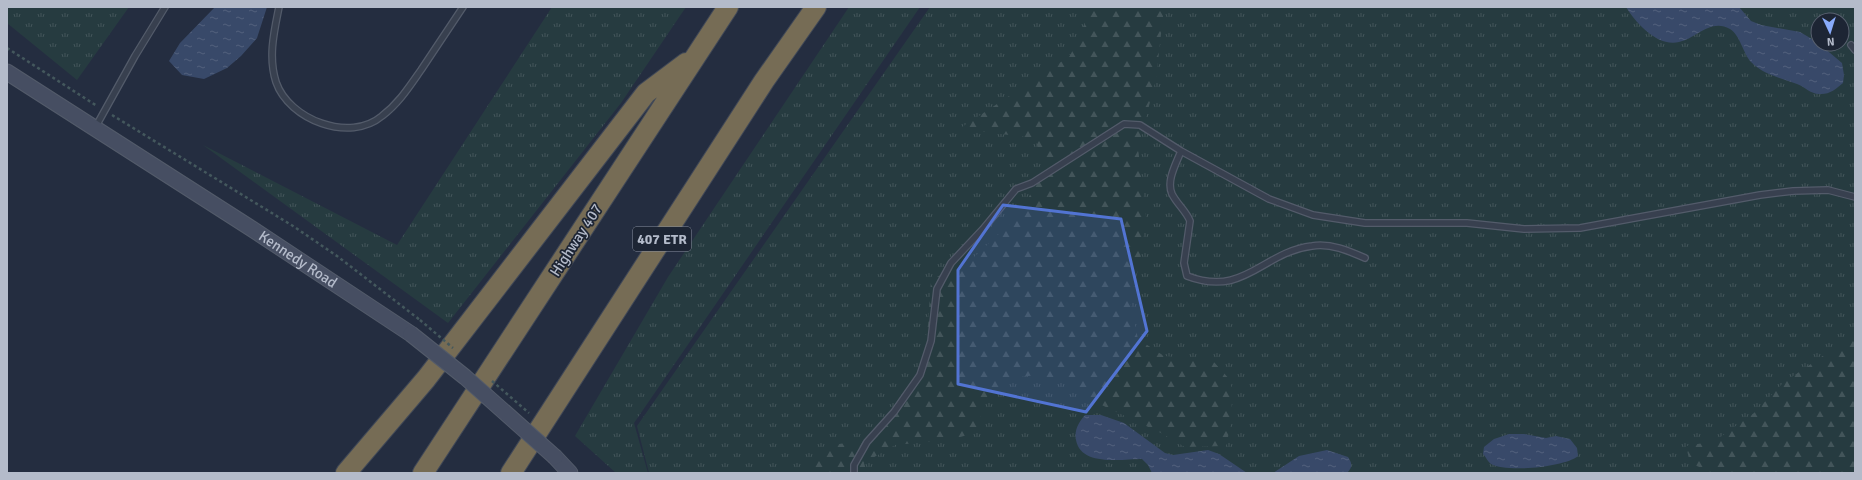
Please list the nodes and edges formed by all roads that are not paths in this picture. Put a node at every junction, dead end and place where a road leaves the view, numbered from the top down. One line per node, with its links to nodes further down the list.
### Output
1 (165, 7): 10 (lane)
2 (278, 7): 3 (lane)
3 (464, 7)
4 (728, 7): 8 (highway, Highway 407)
5 (816, 7): 16 (highway, 407 ETR)
6 (1851, 45): 7 (lane)
7 (1855, 50)
8 (697, 55): 14 (highway); 15 (highway, Highway 407)
9 (7, 72): 10 (main road, Kennedy Road)
10 (95, 128): 17 (main road, Kennedy Road, bridge)
11 (1181, 151): 12 (lane); 13 (lane); 18 (lane)
12 (1855, 197)
13 (1365, 258)
14 (346, 473)
15 (423, 473)
16 (511, 473)
17 (570, 473)
18 (854, 473)

